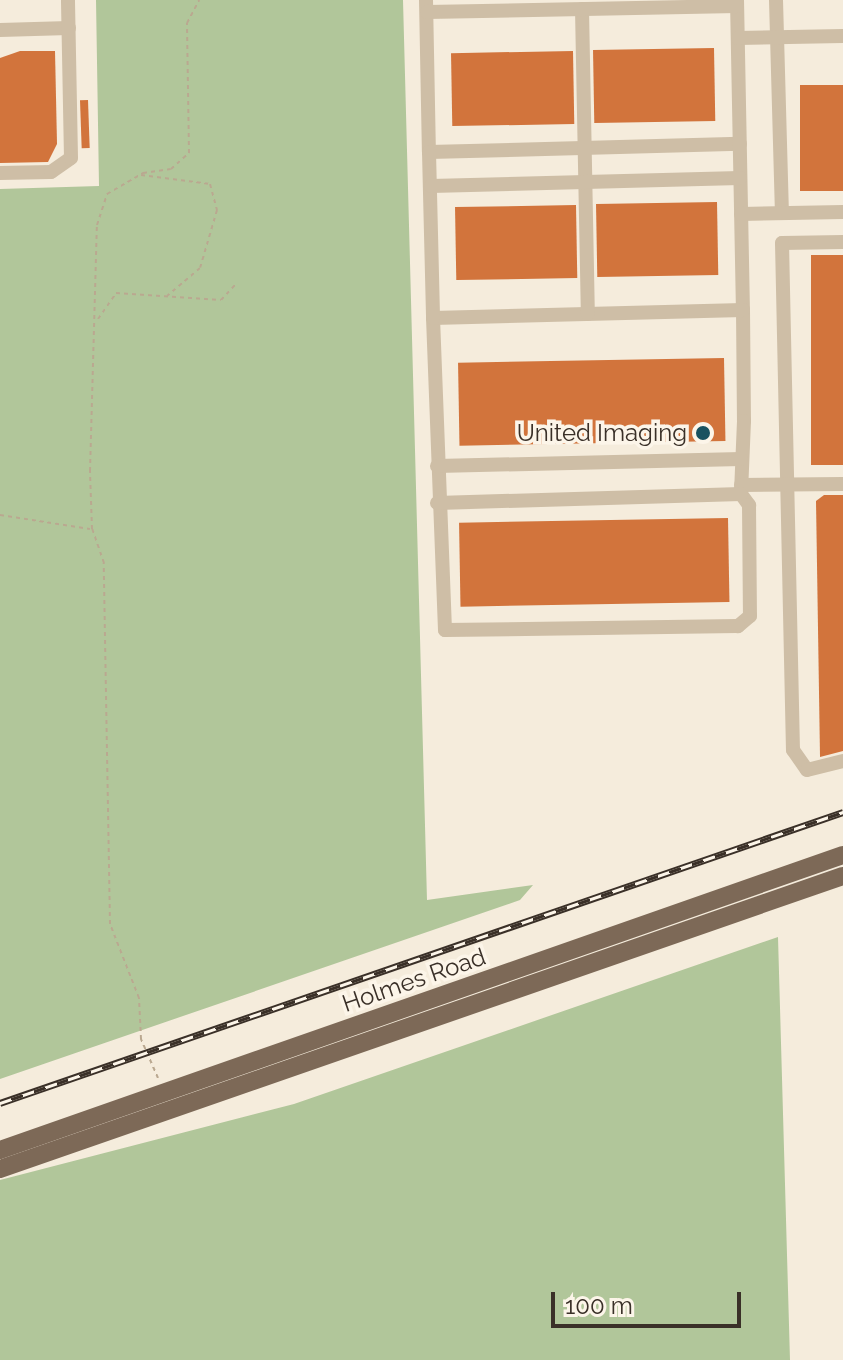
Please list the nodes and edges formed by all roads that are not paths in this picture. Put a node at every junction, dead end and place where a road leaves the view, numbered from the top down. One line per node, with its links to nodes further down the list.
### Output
1 (68, 0): 6 (lane)
2 (776, 0): 9 (lane)
3 (737, 3): 5 (lane); 10 (lane)
4 (426, 6): 5 (lane); 13 (lane)
5 (582, 9): 12 (lane)
6 (69, 28): 7 (lane); 14 (lane)
7 (0, 30)
8 (843, 36): 9 (lane)
9 (777, 37): 10 (lane); 19 (lane)
10 (738, 38): 11 (lane)
11 (740, 144): 12 (lane); 15 (lane)
12 (584, 147): 13 (lane); 16 (lane)
13 (429, 152): 17 (lane)
14 (0, 173)
15 (740, 178): 16 (lane); 20 (lane)
16 (585, 182): 17 (lane); 23 (lane)
17 (431, 186): 24 (lane)
18 (843, 212): 19 (lane)
19 (782, 213): 20 (lane)
20 (741, 214): 22 (lane)
21 (843, 242): 28 (lane)
22 (743, 310): 23 (lane); 25 (lane)
23 (588, 314): 24 (lane)
24 (433, 318): 26 (lane)
25 (741, 459): 26 (lane); 29 (lane)
26 (437, 466): 30 (lane)
27 (843, 484): 28 (lane)
28 (789, 485): 29 (lane); 31 (lane)
29 (741, 490): 30 (lane); 30 (lane)
30 (437, 503)
31 (843, 761)
32 (843, 855): 34 (main road, Holmes Road)
33 (843, 876): 35 (main road, Holmes Road)
34 (0, 1150)
35 (0, 1169)

